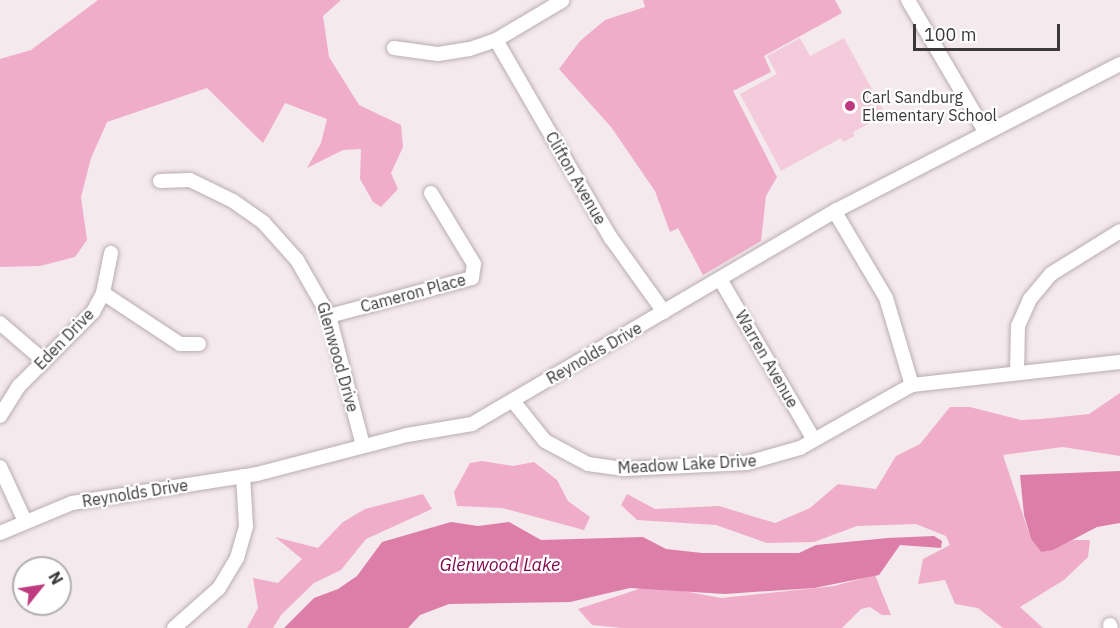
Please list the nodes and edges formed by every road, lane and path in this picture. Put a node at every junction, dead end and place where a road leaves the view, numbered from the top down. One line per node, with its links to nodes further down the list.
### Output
1 (908, 0): 6 (street)
2 (562, 1): 3 (street)
3 (496, 40): 4 (street); 14 (street, Clifton Avenue)
4 (394, 48)
5 (1120, 64): 6 (street, Reynolds Drive)
6 (986, 133): 9 (street, Reynolds Drive)
7 (160, 181): 15 (street, Glenwood Drive)
8 (431, 193): 15 (street, Cameron Place)
9 (835, 212): 12 (street, Reynolds Drive); 21 (street)
10 (1120, 231): 20 (street)
11 (111, 253): 13 (street, Eden Drive)
12 (720, 279): 14 (street, Reynolds Drive); 24 (street, Warren Avenue)
13 (103, 293): 17 (street); 18 (street, Eden Drive)
14 (664, 312): 22 (street, Reynolds Drive)
15 (329, 316): 25 (street, Glenwood Drive)
16 (0, 324): 18 (street)
17 (199, 344)
18 (44, 362): 23 (street, Eden Drive)
19 (1120, 362): 20 (street, Meadow Lake Drive)
20 (1017, 373): 21 (street, Meadow Lake Drive)
21 (912, 386): 24 (street, Meadow Lake Drive)
22 (513, 401): 24 (street, Meadow Lake Drive); 25 (street, Reynolds Drive)
23 (0, 416)
24 (814, 440)
25 (363, 446): 27 (street, Reynolds Drive)
26 (0, 467): 28 (street)
27 (243, 476): 28 (street, Reynolds Drive); 30 (street)
28 (25, 521): 29 (street, Reynolds Drive)
29 (0, 533)
30 (174, 628)

